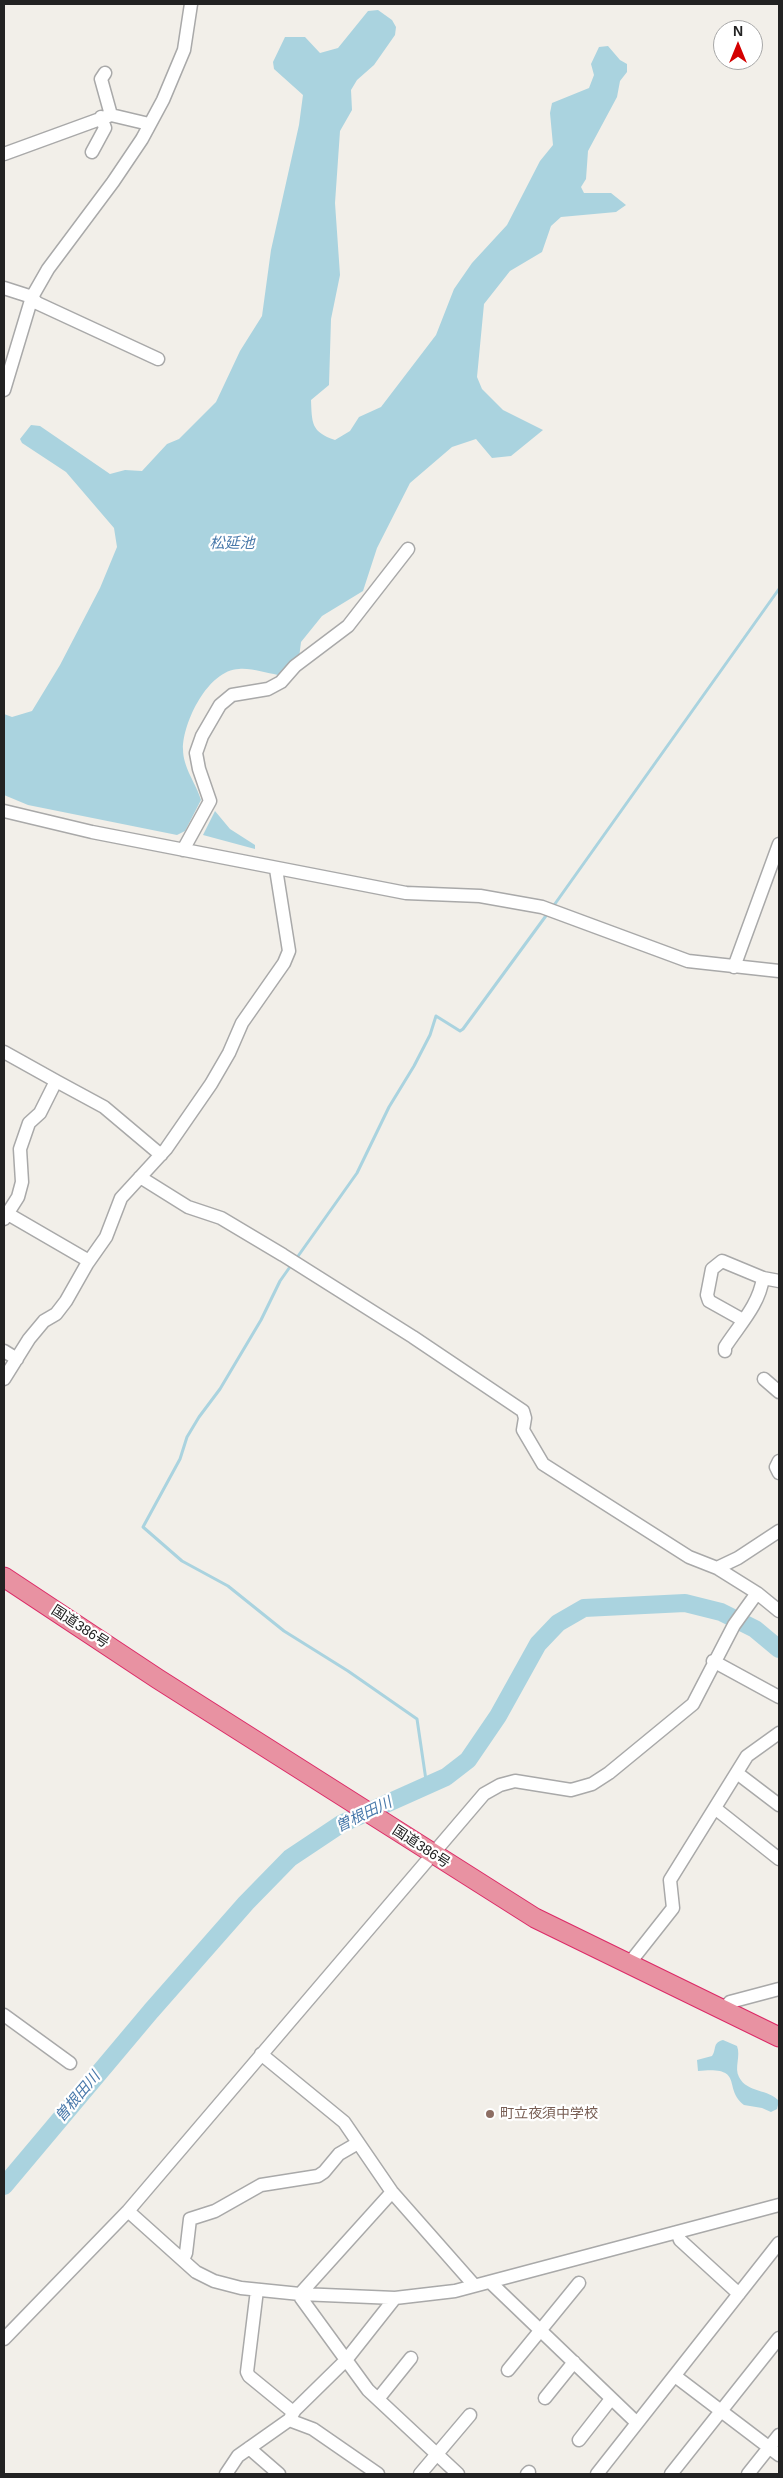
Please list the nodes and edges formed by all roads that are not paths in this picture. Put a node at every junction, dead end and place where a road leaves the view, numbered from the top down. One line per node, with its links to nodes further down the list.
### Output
1 (191, 4): 4 (street)
2 (105, 73): 3 (street)
3 (106, 116): 4 (street); 5 (street); 6 (street)
4 (149, 124): 8 (street)
5 (92, 152)
6 (4, 154)
7 (4, 288): 8 (street)
8 (32, 297): 9 (street); 10 (street)
9 (158, 359)
10 (4, 390)
11 (408, 549): 14 (street)
12 (4, 811): 14 (street)
13 (779, 844): 16 (street)
14 (183, 850): 15 (street)
15 (276, 869): 16 (street); 20 (street)
16 (734, 967): 17 (street)
17 (779, 972)
18 (4, 1052): 19 (street)
19 (56, 1081): 20 (street); 22 (street)
20 (161, 1155): 21 (street)
21 (140, 1177): 23 (street); 36 (street)
22 (6, 1217): 23 (street)
23 (89, 1261): 29 (street)
24 (763, 1278): 25 (street); 26 (street); 26 (street)
25 (779, 1281)
26 (743, 1320): 28 (street)
27 (4, 1351): 29 (street)
28 (725, 1351)
29 (17, 1359): 30 (street)
30 (4, 1379)
31 (764, 1379): 32 (street)
32 (779, 1392)
33 (779, 1461): 34 (street)
34 (779, 1473)
35 (779, 1531): 36 (street)
36 (717, 1568): 38 (street)
37 (4, 1577): 46 (highway, 国道386号)
38 (754, 1598): 39 (street); 40 (street)
39 (779, 1611)
40 (713, 1661): 41 (street); 46 (street)
41 (779, 1697)
42 (779, 1733): 43 (street)
43 (737, 1773): 44 (street); 45 (street)
44 (779, 1806)
45 (716, 1809): 47 (street); 48 (street)
46 (433, 1855): 48 (highway, 国道386号); 53 (street)
47 (779, 1859)
48 (628, 1965): 50 (highway, 国道386号)
49 (779, 1989): 50 (street)
50 (722, 2010): 52 (highway, 国道386号)
51 (4, 2015): 54 (street)
52 (779, 2037)
53 (261, 2054): 55 (street); 58 (street)
54 (70, 2063)
55 (358, 2143): 56 (street); 61 (street)
56 (392, 2192): 64 (street); 66 (street)
57 (779, 2205): 59 (street)
58 (128, 2211): 61 (street); 71 (street)
59 (678, 2232): 62 (street); 67 (street)
60 (779, 2242): 67 (street)
61 (182, 2260): 65 (street)
62 (490, 2282): 64 (street); 69 (street)
63 (579, 2283): 69 (street)
64 (474, 2285): 68 (street)
65 (257, 2290): 66 (street); 82 (street)
66 (300, 2294): 68 (street); 73 (street)
67 (739, 2294): 76 (street)
68 (395, 2298): 73 (street)
69 (540, 2330): 74 (street); 75 (street)
70 (779, 2338): 80 (street)
71 (4, 2339)
72 (411, 2358): 78 (street)
73 (346, 2360): 78 (street); 82 (street)
74 (574, 2362): 77 (street); 79 (street)
75 (508, 2370)
76 (675, 2376): 80 (street); 83 (street)
77 (545, 2398)
78 (378, 2399): 88 (street)
79 (612, 2399): 83 (street); 85 (street)
80 (721, 2411): 87 (street); 95 (street)
81 (470, 2415): 88 (street)
82 (291, 2416): 86 (street); 91 (street)
83 (637, 2423): 94 (street)
84 (779, 2435): 87 (street)
85 (579, 2440)
86 (249, 2448): 89 (street); 90 (street)
87 (774, 2451): 96 (street)
88 (437, 2454): 92 (street); 93 (street)
89 (226, 2474)
90 (279, 2474)
91 (378, 2474)
92 (420, 2474)
93 (458, 2474)
94 (596, 2474)
95 (671, 2474)
96 (748, 2474)

